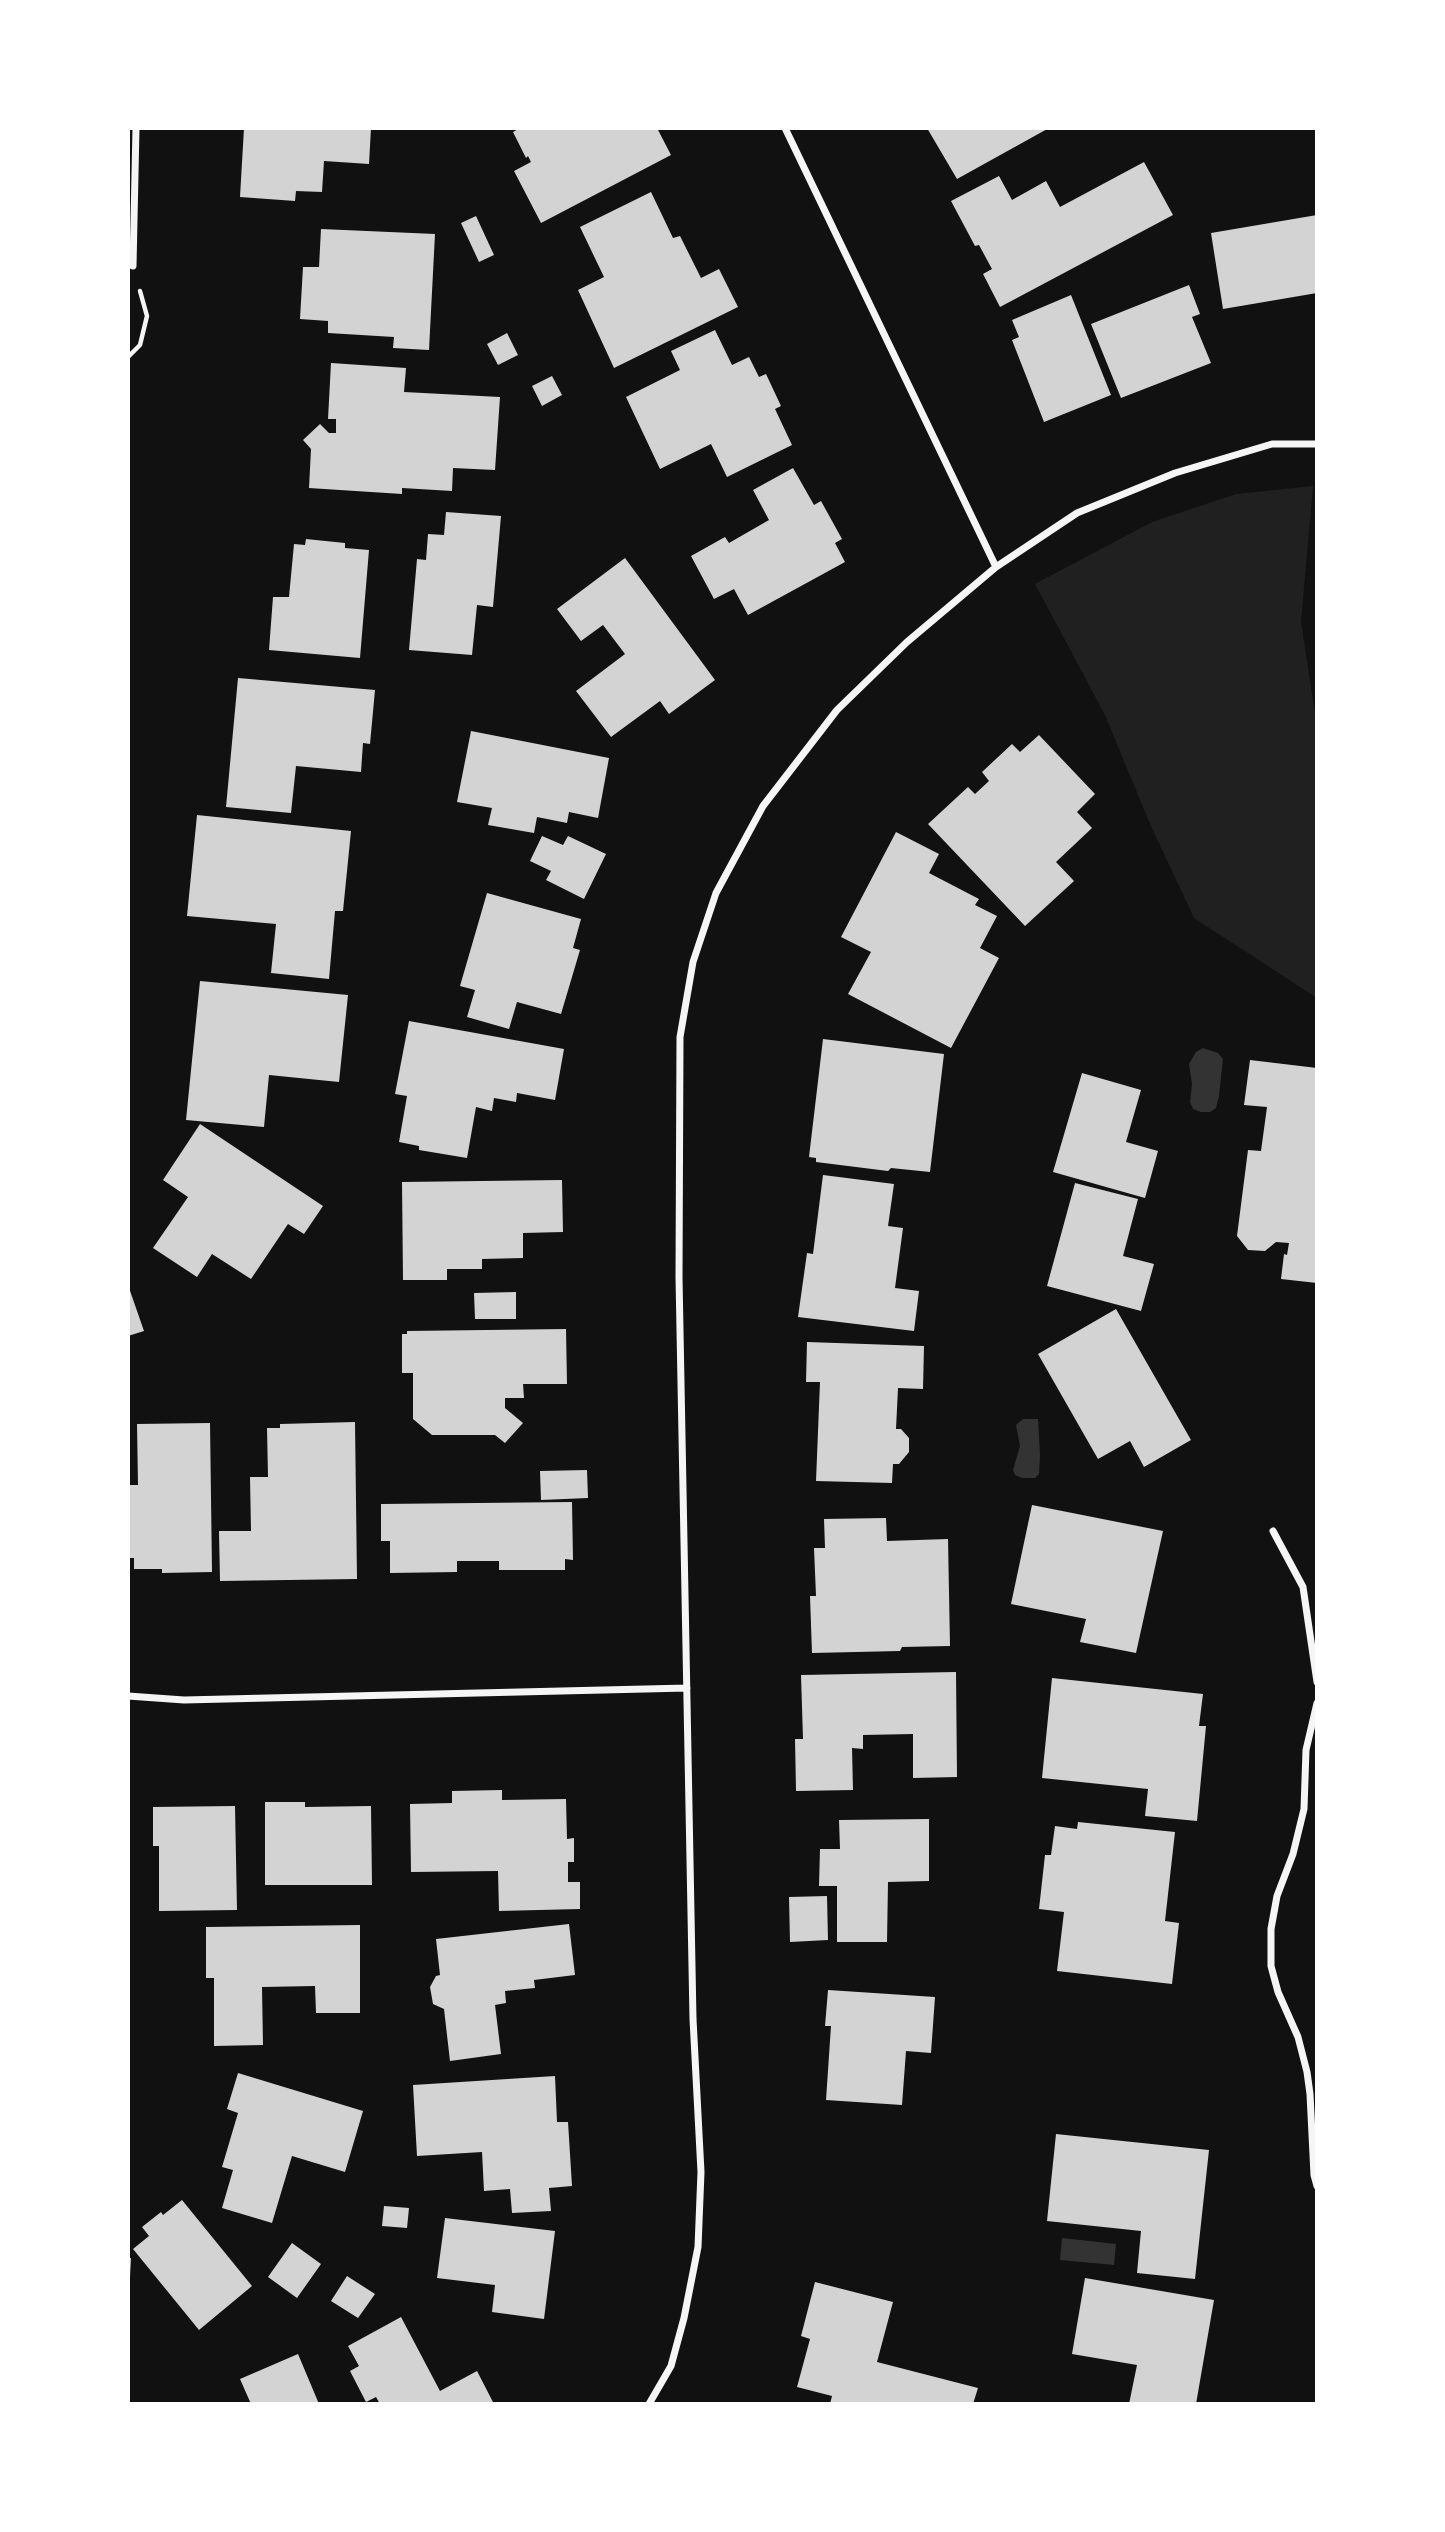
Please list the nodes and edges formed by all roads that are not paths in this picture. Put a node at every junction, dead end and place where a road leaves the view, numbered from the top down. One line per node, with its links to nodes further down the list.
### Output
1 (136, 128): 3 (street)
2 (785, 128): 5 (street)
3 (133, 266)
4 (1317, 444): 5 (street)
5 (996, 567): 8 (street)
6 (1273, 1531): 7 (street)
7 (1317, 1682)
8 (687, 1688): 9 (street); 12 (street)
9 (128, 1696)
10 (1317, 1703): 11 (street)
11 (1317, 2186)
12 (649, 2404)

